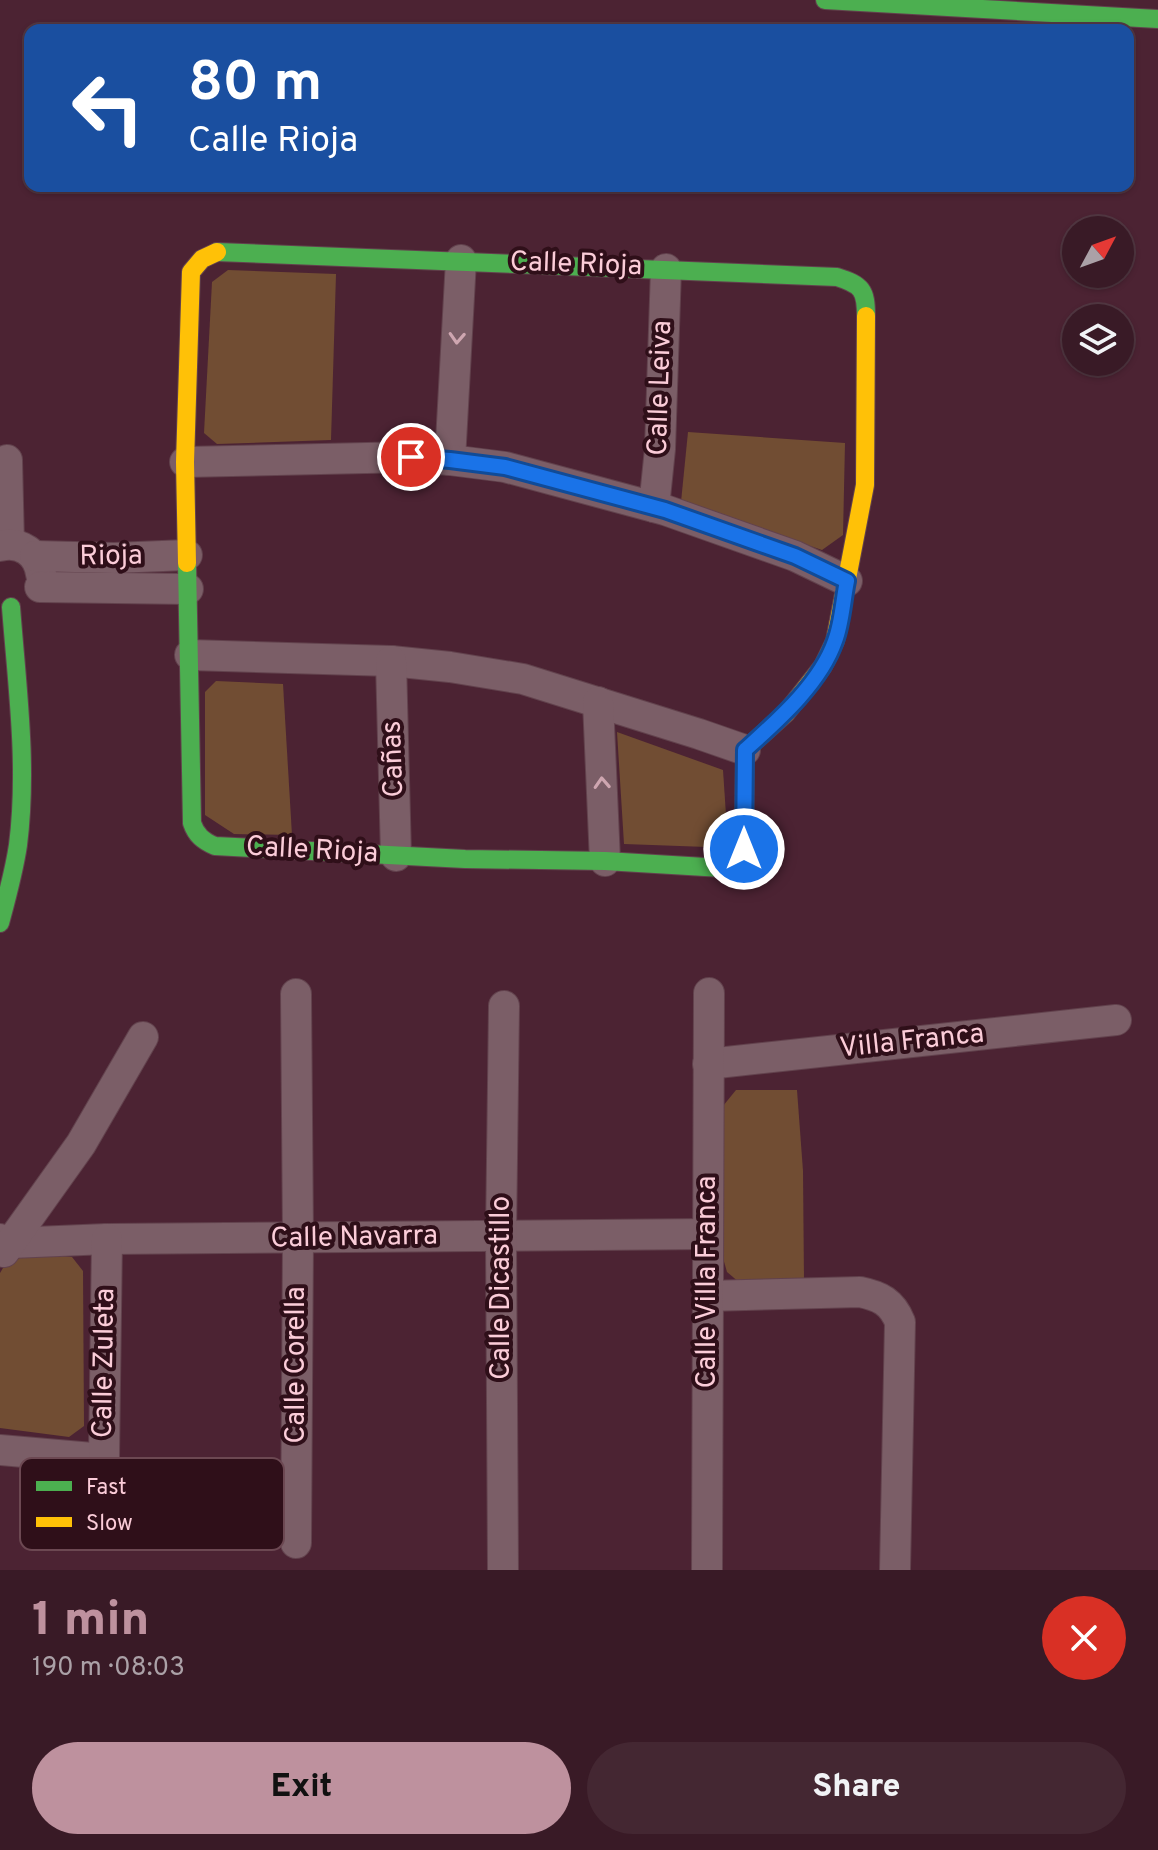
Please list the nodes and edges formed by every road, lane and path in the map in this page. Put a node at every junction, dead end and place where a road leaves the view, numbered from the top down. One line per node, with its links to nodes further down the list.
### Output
1 (825, 0): 2 (street)
2 (1158, 19)
3 (461, 260): 4 (street, Calle Rioja); 6 (street, one-way to 6); 7 (street, Calle Rioja)
4 (666, 269): 8 (street, Calle Leiva); 12 (street, Calle Rioja)
5 (7, 460): 9 (street)
6 (450, 460): 7 (street); 8 (street)
7 (185, 462): 10 (street, Calle Rioja)
8 (654, 507): 12 (street)
9 (15, 549): 11 (street, Rioja); 13 (street)
10 (187, 555): 11 (street, Rioja); 15 (street, Calle Rioja)
11 (89, 558): 14 (street)
12 (847, 581): 20 (street, Calle Rioja)
13 (40, 587): 14 (street, Rioja); 16 (street)
14 (89, 589): 15 (street, Rioja)
15 (188, 589): 17 (street, Calle Rioja)
16 (6, 606): 23 (street)
17 (190, 655): 18 (street); 21 (street, Calle Rioja)
18 (391, 661): 19 (street); 21 (street, Cañas)
19 (598, 702): 20 (street); 22 (street, one-way to 19)
20 (745, 750): 22 (street, Calle Rioja)
21 (396, 856): 22 (street, Calle Rioja)
22 (605, 861)
23 (0, 923)
24 (709, 993): 29 (street, Calle Villa Franca)
25 (296, 994): 32 (street, Calle Corella)
26 (504, 1006): 31 (street, Calle Dicastillo)
27 (1116, 1020): 29 (street, Villa Franca)
28 (143, 1037): 34 (street)
29 (708, 1064): 30 (street, Calle Villa Franca)
30 (708, 1234): 31 (street, Calle Navarra); 35 (street, Calle Villa Franca)
31 (501, 1236): 32 (street, Calle Navarra); 40 (street, Calle Dicastillo)
32 (298, 1238): 33 (street, Calle Navarra); 39 (street, Calle Corella)
33 (107, 1239): 34 (street, Calle Navarra); 38 (street, Calle Zuleta)
34 (4, 1246)
35 (708, 1296): 41 (street, Calle Villa Franca); 42 (street)
36 (0, 1450): 37 (street)
37 (92, 1458)
38 (104, 1458)
39 (296, 1543)
40 (503, 1570)
41 (707, 1570)
42 (895, 1570)

